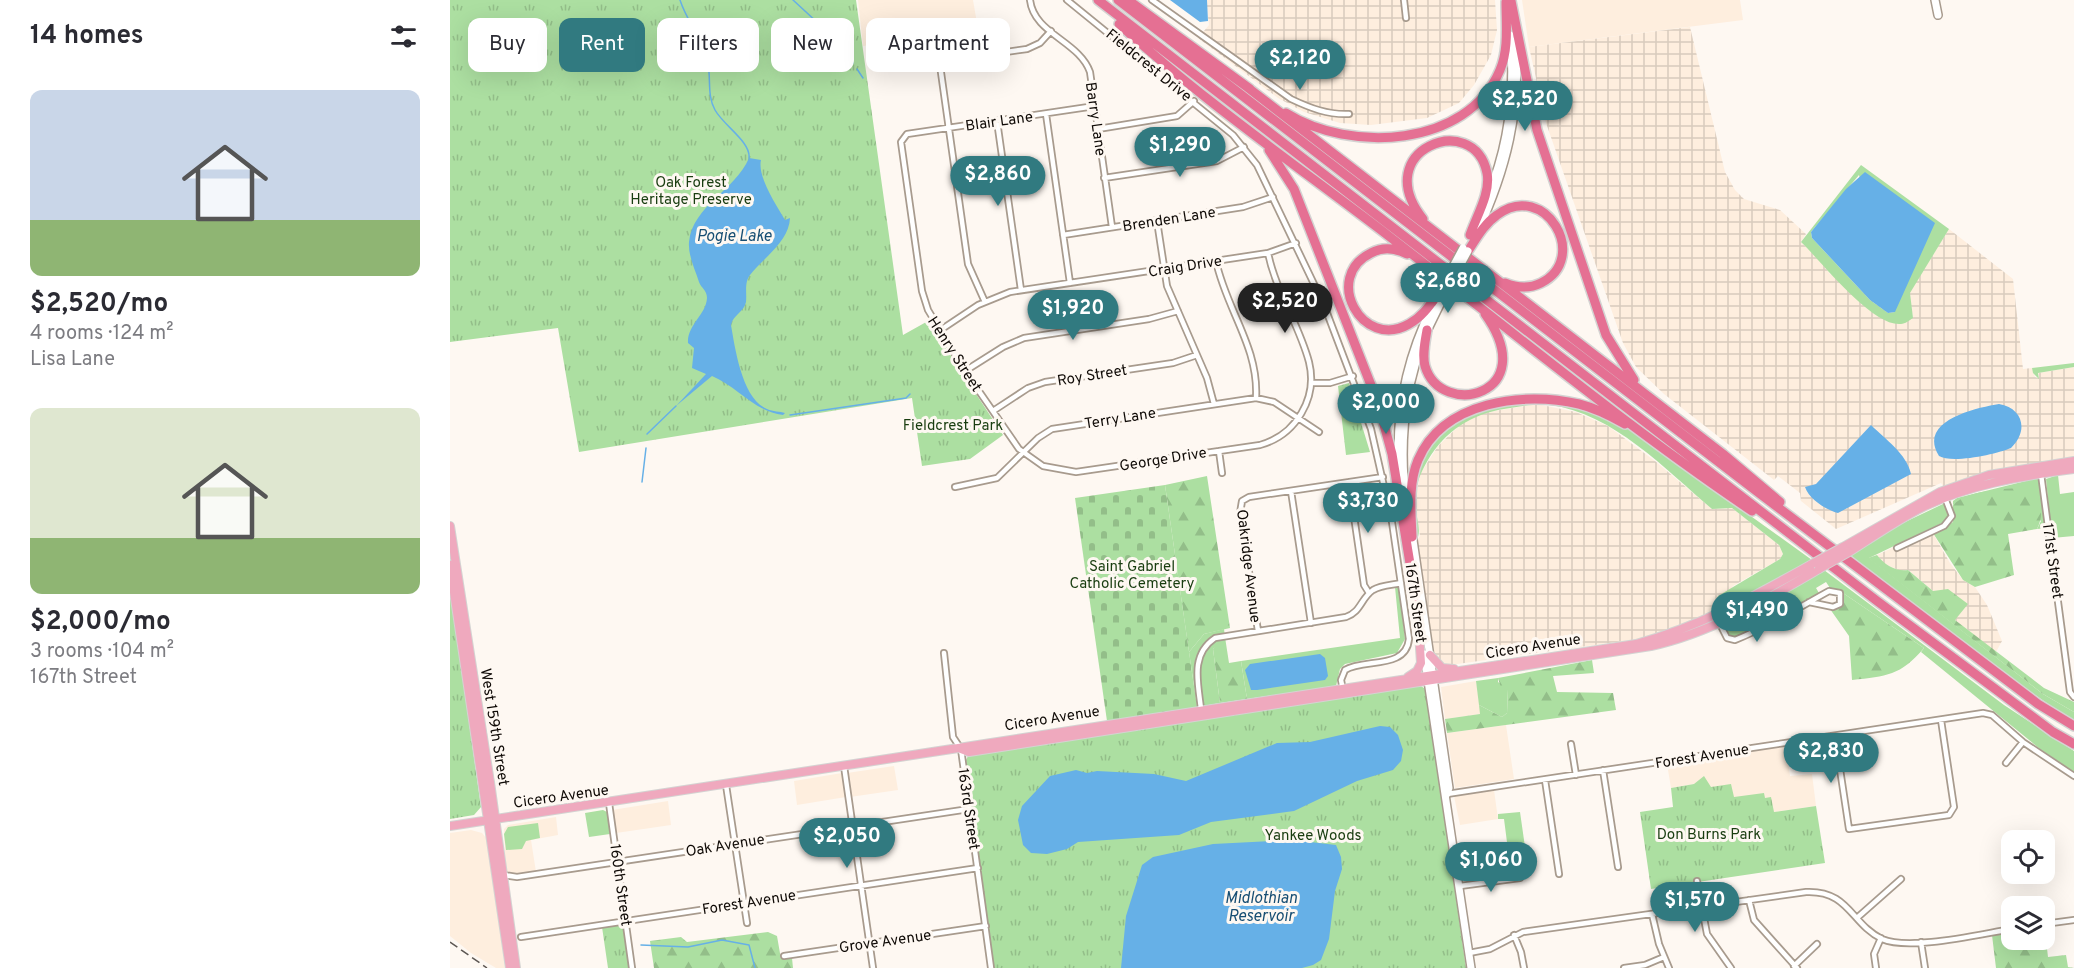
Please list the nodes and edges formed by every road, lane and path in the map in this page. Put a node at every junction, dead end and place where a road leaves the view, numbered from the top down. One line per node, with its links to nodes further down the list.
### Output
1 (1030, 0): 12 (street, Barry Lane)
2 (1067, 0): 16 (street, Fieldcrest Drive)
3 (1097, 0): 23 (highway); 76 (highway)
4 (1118, 0): 71 (highway)
5 (1128, 0): 15 (highway)
6 (1152, 0): 19 (street)
7 (1404, 0): 11 (street)
8 (1935, 0): 10 (main road)
9 (1509, 1): 15 (highway); 32 (main road, 167th Street); 34 (main road, 167th Street); 53 (highway)
10 (1938, 15)
11 (1406, 18)
12 (1051, 32): 13 (street); 17 (street, Barry Lane)
13 (1010, 52)
14 (941, 72): 21 (street)
15 (1247, 87): 30 (highway)
16 (1194, 101): 22 (street); 25 (street, Fieldcrest Drive)
17 (1095, 106): 18 (street, Blair Lane); 22 (street, Barry Lane)
18 (1046, 114): 20 (street, Blair Lane); 31 (street)
19 (1349, 114)
20 (997, 121): 21 (street, Blair Lane); 42 (street)
21 (949, 128): 24 (street, Blair Lane); 45 (street)
22 (1098, 129): 26 (street, Barry Lane)
23 (1249, 129): 37 (highway); 79 (highway)
24 (903, 136): 48 (street, Henry Street)
25 (1244, 147): 26 (street); 27 (street, Fieldcrest Drive)
26 (1104, 178): 29 (street, Barry Lane)
27 (1273, 197): 28 (street, Brenden Lane); 33 (street, Fieldcrest Drive)
28 (1157, 221): 29 (street, Brenden Lane); 38 (street)
29 (1112, 227): 31 (street, Brenden Lane)
30 (1435, 231): 32 (highway); 39 (highway)
31 (1063, 235): 40 (street)
32 (1470, 235): 34 (main road, 167th Street)
33 (1296, 243): 35 (street, Craig Drive); 51 (street, Fieldcrest Drive)
34 (1465, 250): 39 (highway); 41 (main road, 167th Street, bridge)
35 (1268, 253): 36 (street, Craig Drive); 52 (street)
36 (1216, 261): 38 (street, Craig Drive); 54 (street)
37 (1426, 265): 43 (highway); 44 (highway)
38 (1164, 269): 40 (street, Craig Drive); 46 (street)
39 (1485, 271): 53 (highway)
40 (1070, 283): 42 (street, Craig Drive)
41 (1446, 286): 43 (main road, 167th Street); 47 (main road, 167th Street)
42 (1021, 290): 45 (street, Craig Drive)
43 (1438, 294): 79 (main road, 167th Street)
44 (1466, 296): 47 (highway); 60 (highway)
45 (985, 302): 48 (street, Craig Drive)
46 (1178, 310): 49 (street); 50 (street)
47 (1427, 330): 73 (main road, 167th Street)
48 (939, 331): 50 (street, Henry Street)
49 (1197, 355): 55 (street); 56 (street, Roy Street)
50 (965, 371): 56 (street, Henry Street)
51 (1353, 376): 52 (street); 66 (street, Fieldcrest Drive)
52 (1311, 383): 57 (street)
53 (1650, 397): 71 (highway)
54 (1256, 398): 55 (street, Terry Lane); 57 (street, Terry Lane)
55 (1214, 404): 61 (street, Terry Lane)
56 (993, 411): 61 (street, Henry Street)
57 (1299, 418): 58 (street, Terry Lane); 59 (street, George Drive)
58 (1319, 432)
59 (1219, 451): 61 (street, George Drive); 65 (street)
60 (1668, 451): 73 (highway); 76 (highway)
61 (1024, 453): 68 (street, Terry Lane)
62 (2074, 461): 64 (main road, Cicero Avenue)
63 (2074, 469): 64 (main road, Cicero Avenue)
64 (2041, 470): 70 (main road, Cicero Avenue); 75 (main road, Cicero Avenue); 92 (street, 171st Street)
65 (1222, 473)
66 (1383, 477): 67 (street); 78 (street, Fieldcrest Drive)
67 (1349, 482): 69 (street); 80 (street)
68 (955, 488)
69 (1291, 491): 84 (street); 85 (street, Oakridge Avenue)
70 (1945, 498): 74 (street); 75 (main road, Cicero Avenue)
71 (1790, 516): 95 (highway)
72 (450, 526): 111 (main road, West 159th Street)
73 (1412, 537): 87 (main road, 167th Street)
74 (1897, 548)
75 (1846, 549): 83 (main road, Cicero Avenue, bridge)
76 (1816, 554): 99 (highway)
77 (450, 565): 111 (main road, West 159th Street)
78 (1401, 583): 80 (street); 91 (street, Fieldcrest Drive)
79 (1414, 588): 82 (main road, 167th Street)
80 (1369, 593): 84 (street)
81 (1809, 602): 81 (street); 83 (street)
82 (1417, 604): 89 (main road); 90 (main road, 167th Street)
83 (1717, 619): 88 (main road, Cicero Avenue); 90 (main road, Cicero Avenue)
84 (1311, 623): 85 (street)
85 (1258, 631): 93 (street)
86 (944, 653): 100 (street, 163rd Street)
87 (1430, 655): 88 (main road); 90 (main road, 167th Street)
88 (1470, 670): 90 (main road, Cicero Avenue)
89 (1405, 678): 90 (main road, Cicero Avenue); 91 (main road, Cicero Avenue)
90 (1430, 679): 91 (main road, Cicero Avenue); 108 (main road, 167th Street)
91 (1343, 691): 93 (main road, Cicero Avenue); 100 (main road, Cicero Avenue)
92 (2072, 695)
93 (1201, 709): 100 (main road, Cicero Avenue)
94 (1941, 720): 96 (street, Forest Avenue); 96 (street); 97 (street, Forest Avenue)
95 (2074, 726)
96 (1835, 736): 103 (street, Forest Avenue)
97 (2024, 742): 101 (street); 105 (street)
98 (1571, 744): 104 (street)
99 (2074, 744)
100 (961, 749): 102 (main road, Cicero Avenue); 110 (street, 163rd Street)
101 (2006, 763)
102 (844, 766): 107 (main road, Cicero Avenue); 113 (street)
103 (1603, 770): 104 (street, Forest Avenue); 116 (street)
104 (1576, 775): 106 (street, Forest Avenue)
105 (2074, 776)
106 (1545, 780): 108 (street, Forest Avenue); 118 (street)
107 (726, 784): 109 (main road, Cicero Avenue); 114 (street)
108 (1447, 794): 126 (main road, 167th Street)
109 (609, 803): 111 (main road, Cicero Avenue); 115 (street, 160th Street)
110 (969, 809): 113 (street, Oak Avenue); 117 (street, 163rd Street)
111 (492, 820): 112 (main road, Cicero Avenue); 119 (main road, West 159th Street); 148 (main road, West 159th Street)
112 (450, 826)
113 (853, 826): 114 (street, Oak Avenue); 125 (street)
114 (735, 844): 115 (street, Oak Avenue); 128 (street)
115 (617, 862): 120 (street, Oak Avenue); 132 (street, 160th Street)
116 (1618, 867)
117 (978, 868): 125 (street, Forest Avenue); 136 (street, 163rd Street)
118 (1559, 874)
119 (504, 875): 120 (street, Oak Avenue); 124 (main road, West 159th Street)
120 (517, 877): 124 (street, Oak Avenue)
121 (1520, 878): 126 (street)
122 (1901, 879): 131 (street)
123 (1697, 881): 129 (street)
124 (505, 884): 149 (main road, West 159th Street)
125 (861, 885): 128 (street, Forest Avenue); 142 (street)
126 (1460, 886): 144 (main road, 167th Street)
127 (1749, 900): 129 (street); 131 (street); 147 (street)
128 (744, 903): 132 (street, Forest Avenue); 135 (street)
129 (1701, 907): 130 (street); 157 (street)
130 (1652, 914): 138 (street); 146 (street)
131 (1858, 917): 140 (street)
132 (626, 920): 139 (street, Forest Avenue); 150 (street, 160th Street)
133 (2074, 920): 134 (street)
134 (2055, 923)
135 (747, 924)
136 (986, 926): 142 (street, Grove Avenue); 152 (street, 163rd Street)
137 (2001, 931): 141 (street)
138 (1514, 935): 144 (street); 154 (street)
139 (521, 937)
140 (1881, 938): 141 (street); 158 (street)
141 (1921, 942): 159 (street)
142 (869, 943): 145 (street, Grove Avenue); 151 (street)
143 (1817, 944): 147 (street)
144 (1469, 953): 153 (main road, 167th Street)
145 (784, 956)
146 (1664, 957): 155 (street); 156 (street)
147 (1796, 967)
148 (510, 968)
149 (516, 968)
150 (632, 968)
151 (873, 968)
152 (992, 968)
153 (1471, 968)
154 (1524, 968)
155 (1624, 968)
156 (1669, 968)
157 (1731, 968)
158 (1876, 968)
159 (1925, 968)

